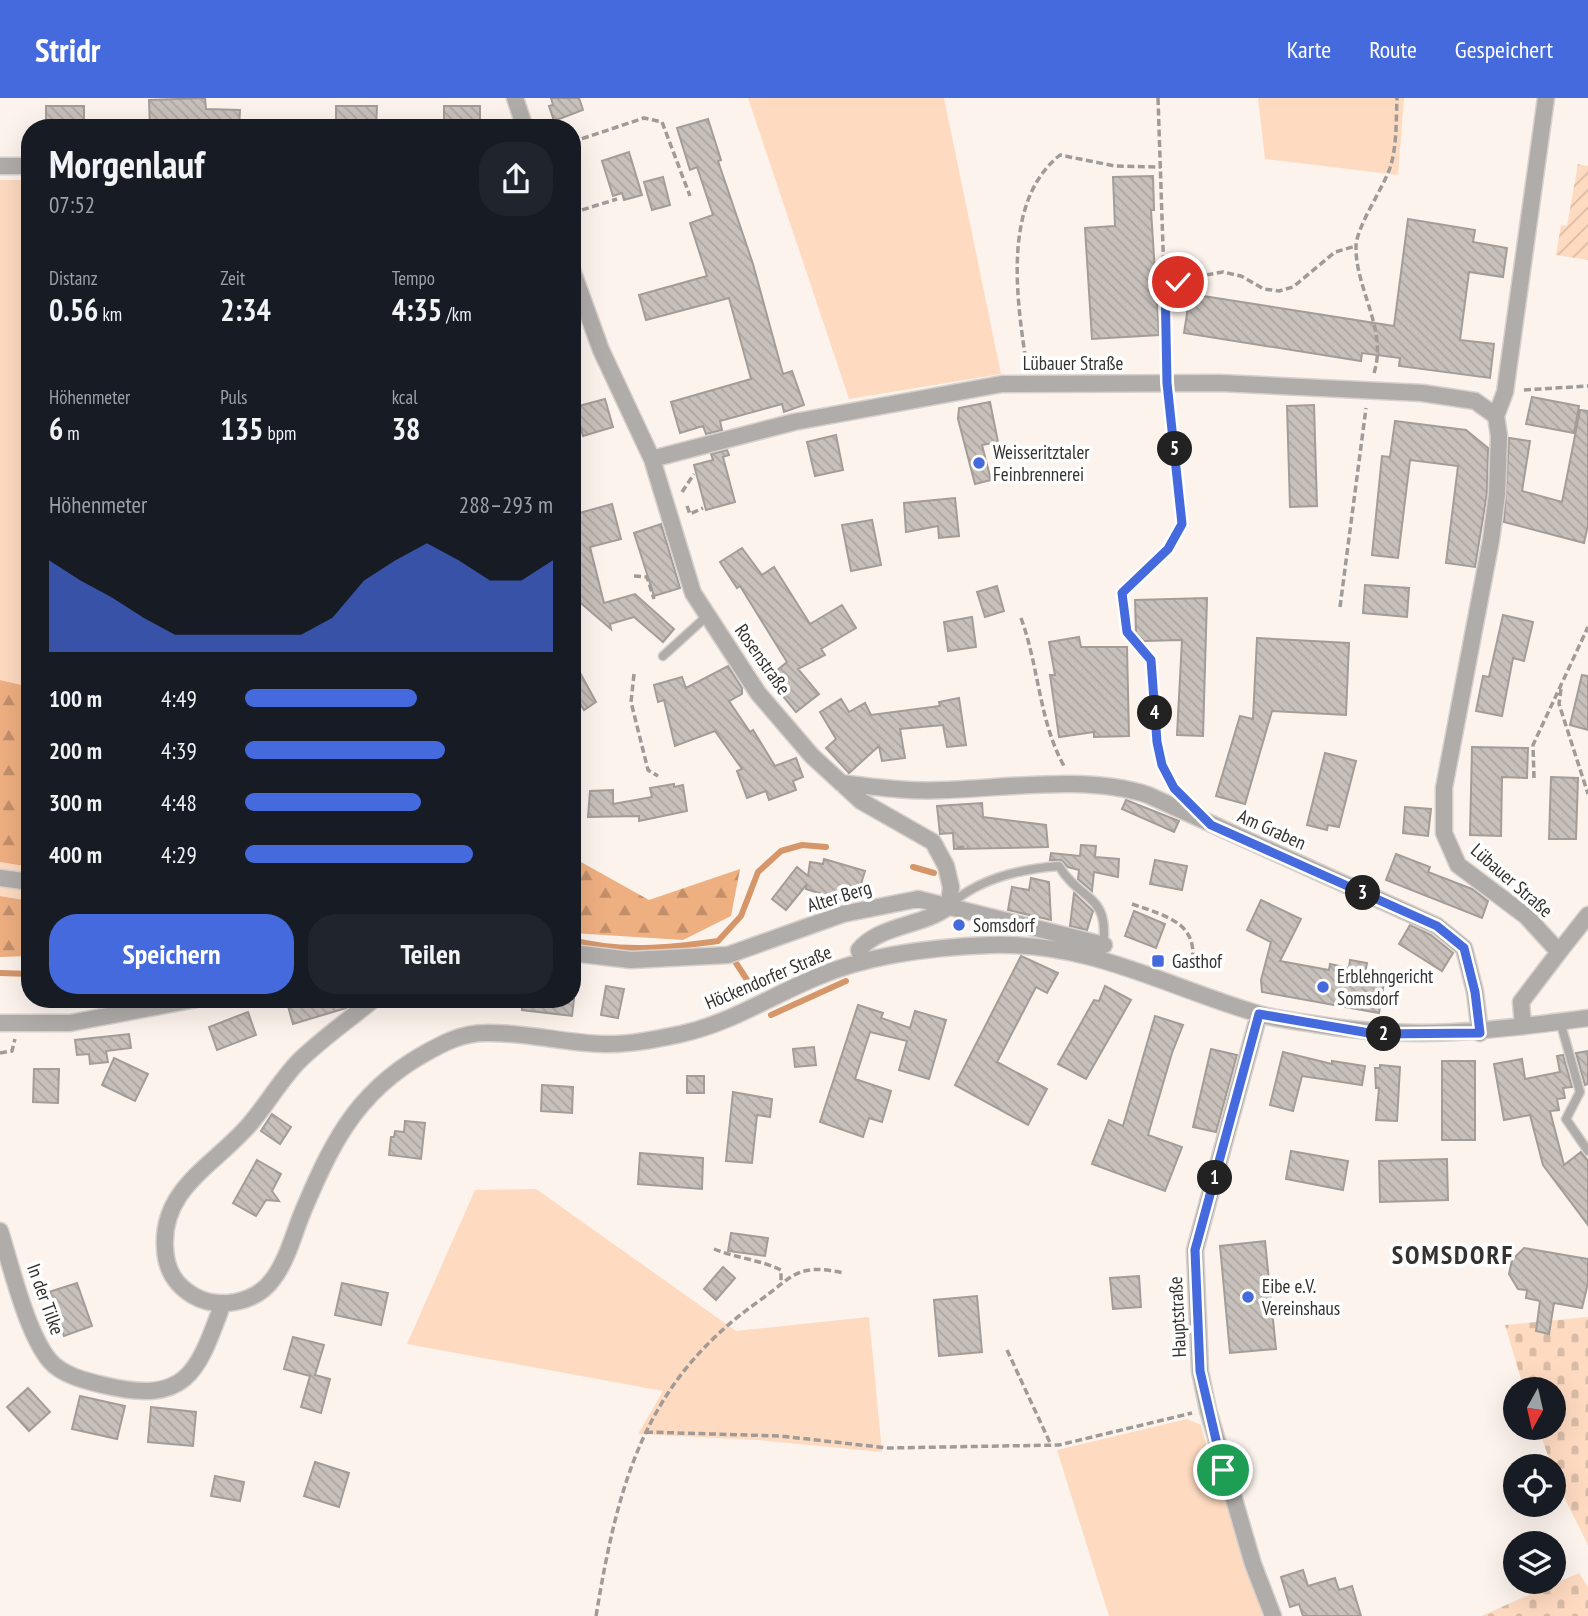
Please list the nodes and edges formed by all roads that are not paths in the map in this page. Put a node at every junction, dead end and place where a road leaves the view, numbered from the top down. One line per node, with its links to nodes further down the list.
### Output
1 (515, 98): 3 (street)
2 (1546, 98): 8 (street, Lübauer Straße)
3 (522, 119)
4 (0, 166): 5 (street)
5 (21, 166)
6 (581, 295): 9 (street, Rosenstraße)
7 (1167, 383): 8 (street, Lübauer Straße); 9 (street, Lübauer Straße); 13 (lane)
8 (1496, 416): 19 (street, Lübauer Straße)
9 (652, 459): 10 (street, Rosenstraße)
10 (707, 616): 11 (lane); 12 (street, Rosenstraße)
11 (663, 656)
12 (840, 783): 13 (street, Am Graben); 16 (street, Rosenstraße)
13 (1211, 825): 29 (street, Am Graben)
14 (0, 878): 15 (street)
15 (21, 881)
16 (948, 906): 18 (street, Alter Berg); 18 (lane); 20 (street, Alter Berg); 21 (street)
17 (1588, 915): 19 (street)
18 (1103, 951): 21 (street, Höckendorfer Straße); 24 (street, Höckendorfer Straße)
19 (1559, 952): 28 (street)
20 (581, 954)
21 (862, 961): 32 (street, Höckendorfer Straße)
22 (149, 1008): 27 (street)
23 (363, 1008): 32 (street)
24 (1259, 1014): 29 (street, Höckendorfer Straße); 33 (street, Hauptstraße)
25 (1588, 1017): 26 (street, Höckendorfer Straße)
26 (1560, 1021): 28 (street, Höckendorfer Straße); 30 (lane)
27 (0, 1023)
28 (1524, 1026): 29 (street, Höckendorfer Straße)
29 (1480, 1033)
30 (1588, 1151)
31 (0, 1231): 32 (street, In der Tilke)
32 (223, 1303)
33 (1273, 1616)

